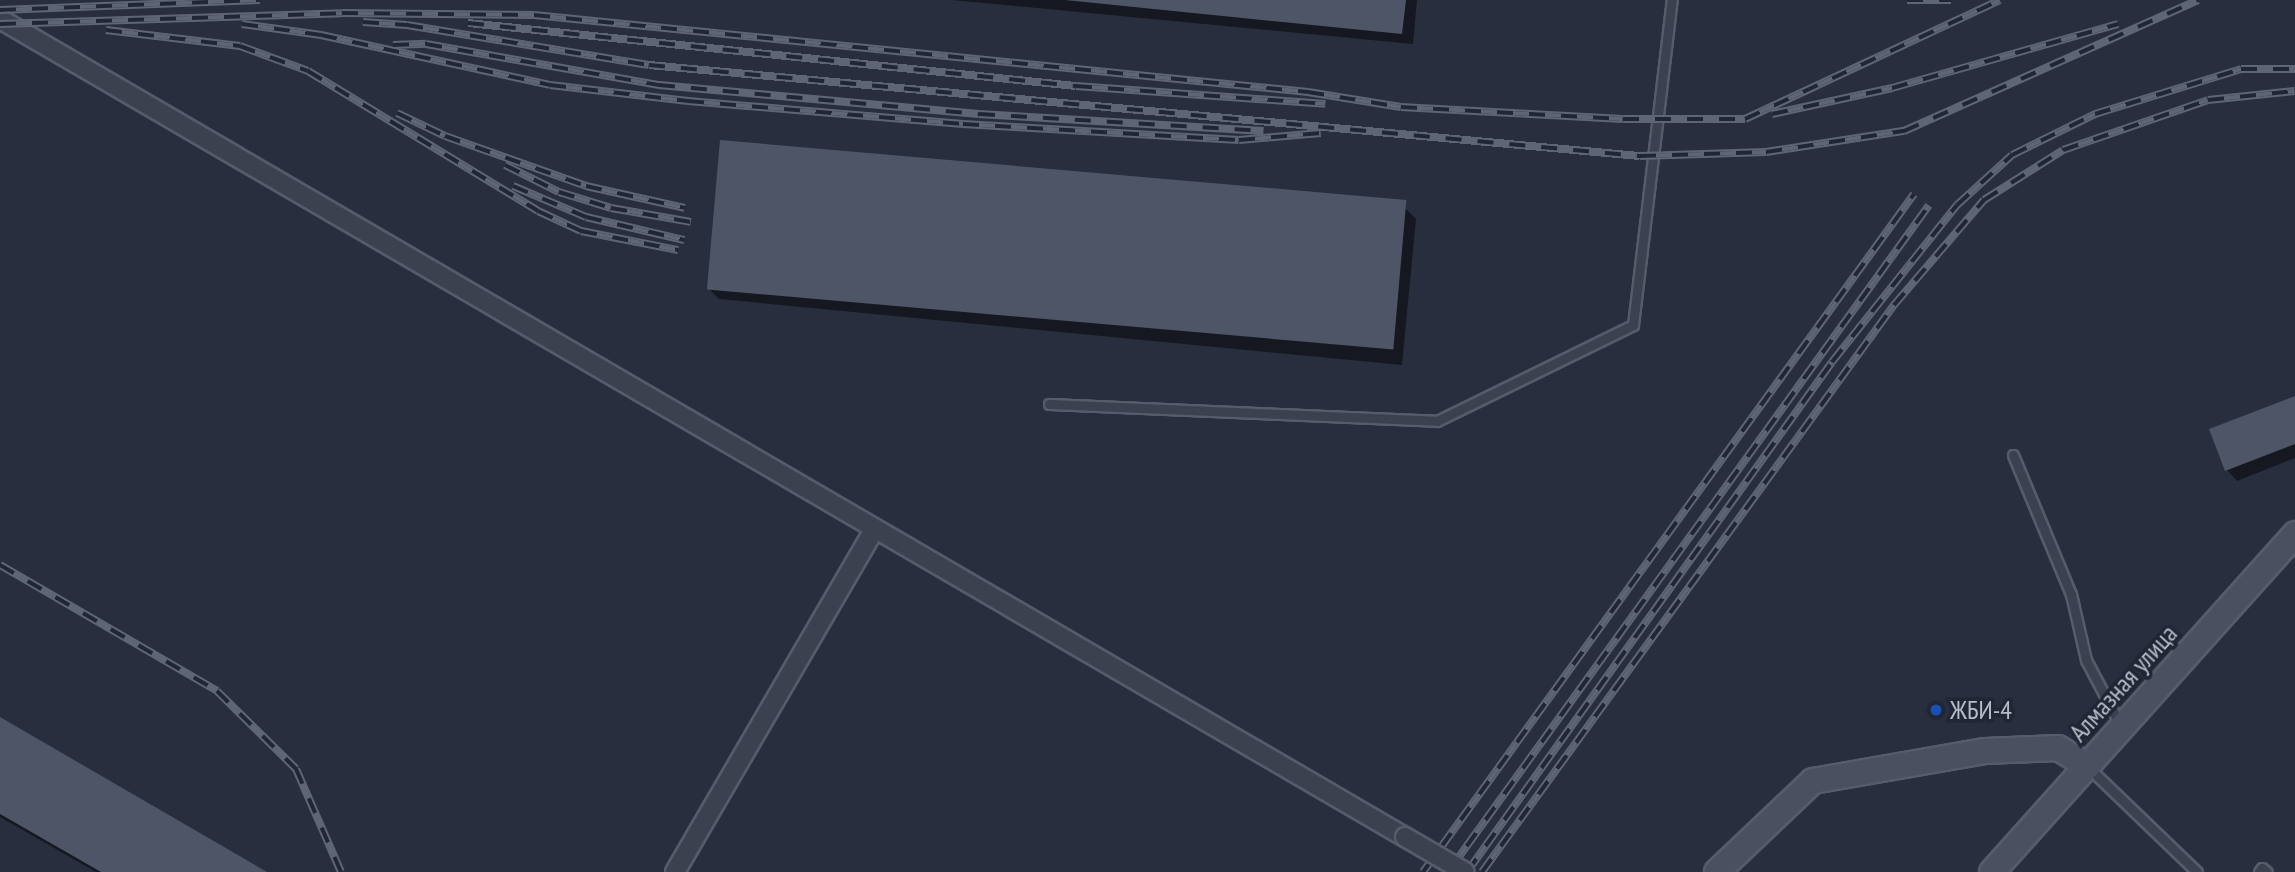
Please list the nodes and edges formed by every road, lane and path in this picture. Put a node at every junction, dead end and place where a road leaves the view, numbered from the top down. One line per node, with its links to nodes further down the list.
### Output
1 (1672, 0): 3 (lane)
2 (0, 19): 5 (street)
3 (1049, 404)
4 (2013, 455): 7 (lane)
5 (875, 528): 10 (street); 11 (street, bridge)
6 (2295, 534): 7 (street, Алмазная улица)
7 (2122, 728): 8 (street, Алмазная улица)
8 (2088, 766): 9 (street, Алмазная улица); 12 (street); 13 (lane)
9 (1991, 871)
10 (675, 872)
11 (1465, 872)
12 (1717, 872)
13 (2197, 872)
14 (2259, 872): 15 (lane)
15 (2267, 872)

